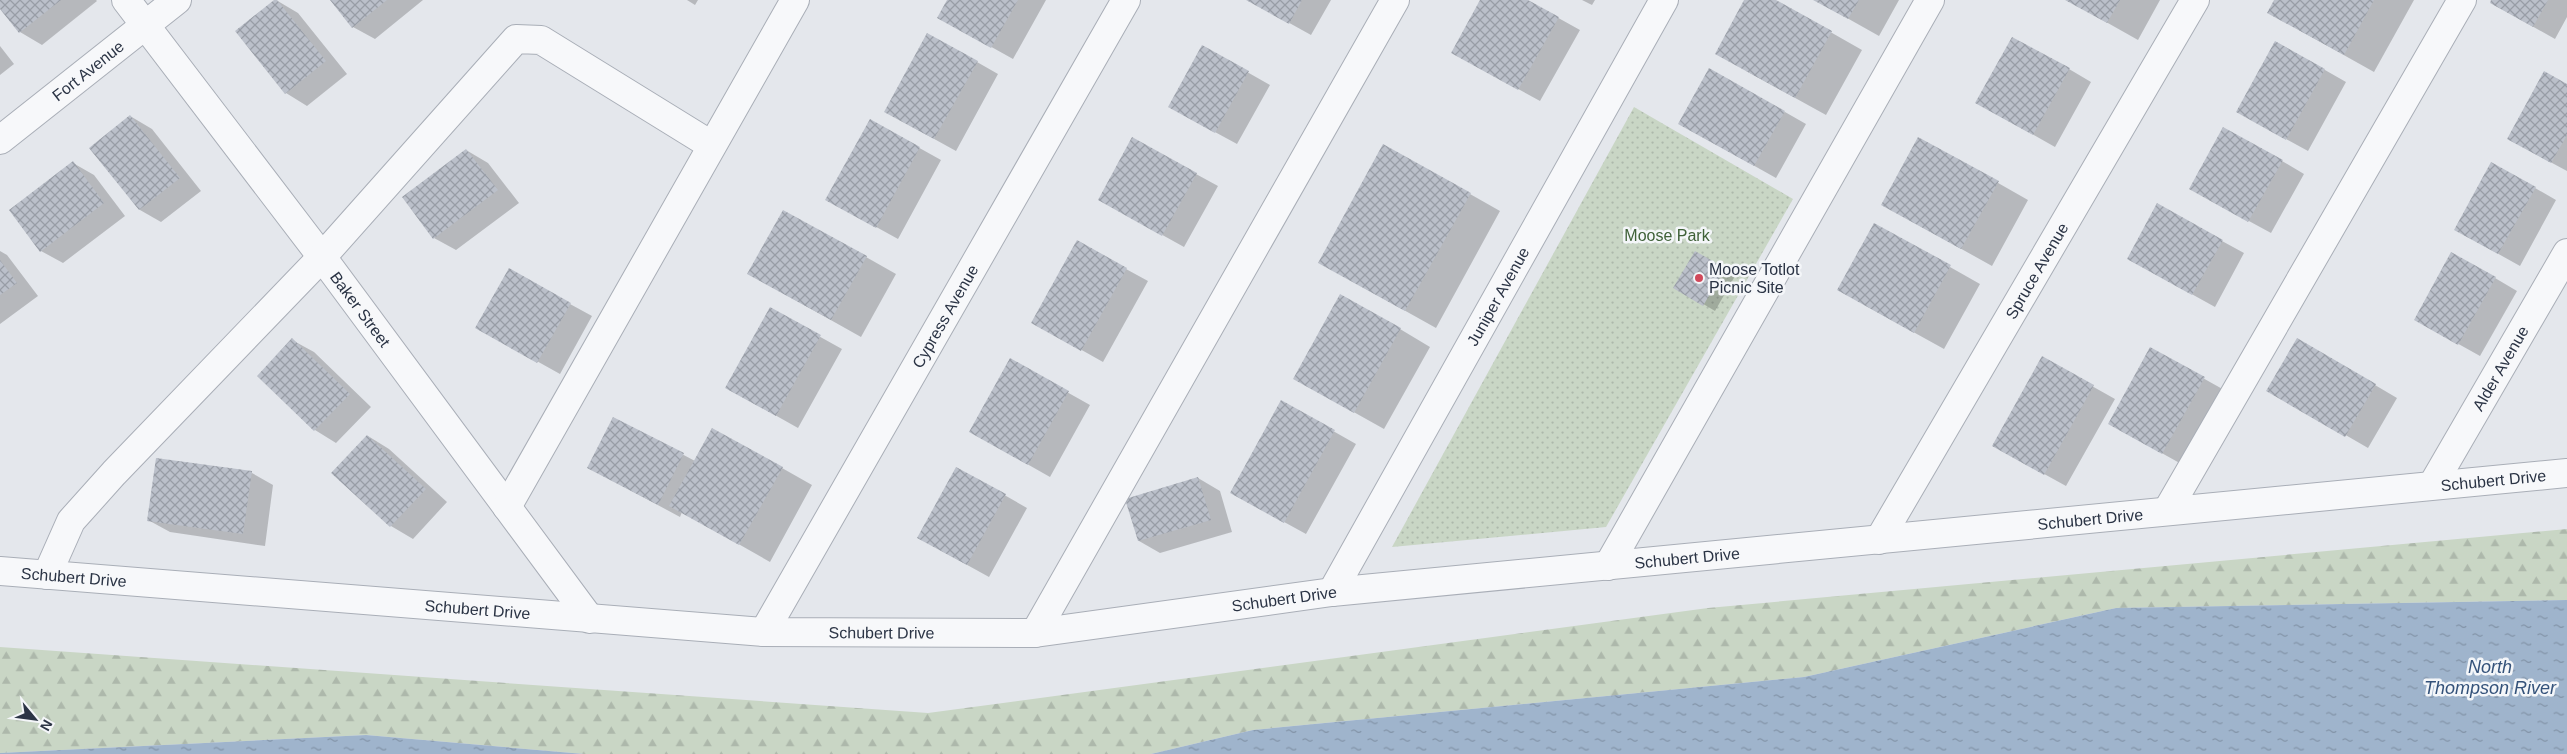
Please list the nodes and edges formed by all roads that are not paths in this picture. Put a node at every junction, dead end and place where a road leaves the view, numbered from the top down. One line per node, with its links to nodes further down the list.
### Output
1 (126, 0): 10 (street, Baker Street)
2 (177, 0): 10 (street, Fort Avenue)
3 (795, 0): 12 (street)
4 (1126, 0): 25 (street, Cypress Avenue)
5 (1395, 0): 26 (street)
6 (1664, 0): 23 (street, Juniper Avenue)
7 (1930, 0): 20 (street)
8 (2195, 0): 19 (street, Spruce Avenue)
9 (2462, 0): 18 (street)
10 (145, 25): 11 (street, Fort Avenue); 14 (street, Baker Street)
11 (0, 140)
12 (712, 146): 14 (street); 17 (street)
13 (2567, 254): 16 (street, Alder Avenue)
14 (322, 257): 17 (street, Baker Street); 22 (street)
15 (2567, 473): 16 (street, Schubert Drive)
16 (2433, 484): 18 (street, Schubert Drive)
17 (508, 507): 24 (street, Baker Street)
18 (2167, 510): 19 (street, Schubert Drive)
19 (1879, 540): 20 (street, Schubert Drive)
20 (1608, 566): 23 (street, Schubert Drive)
21 (0, 571): 22 (street, Schubert Drive)
22 (47, 575): 24 (street, Schubert Drive)
23 (1332, 592): 26 (street, Schubert Drive)
24 (590, 619): 25 (street, Schubert Drive)
25 (764, 632): 26 (street, Schubert Drive)
26 (1035, 632)

